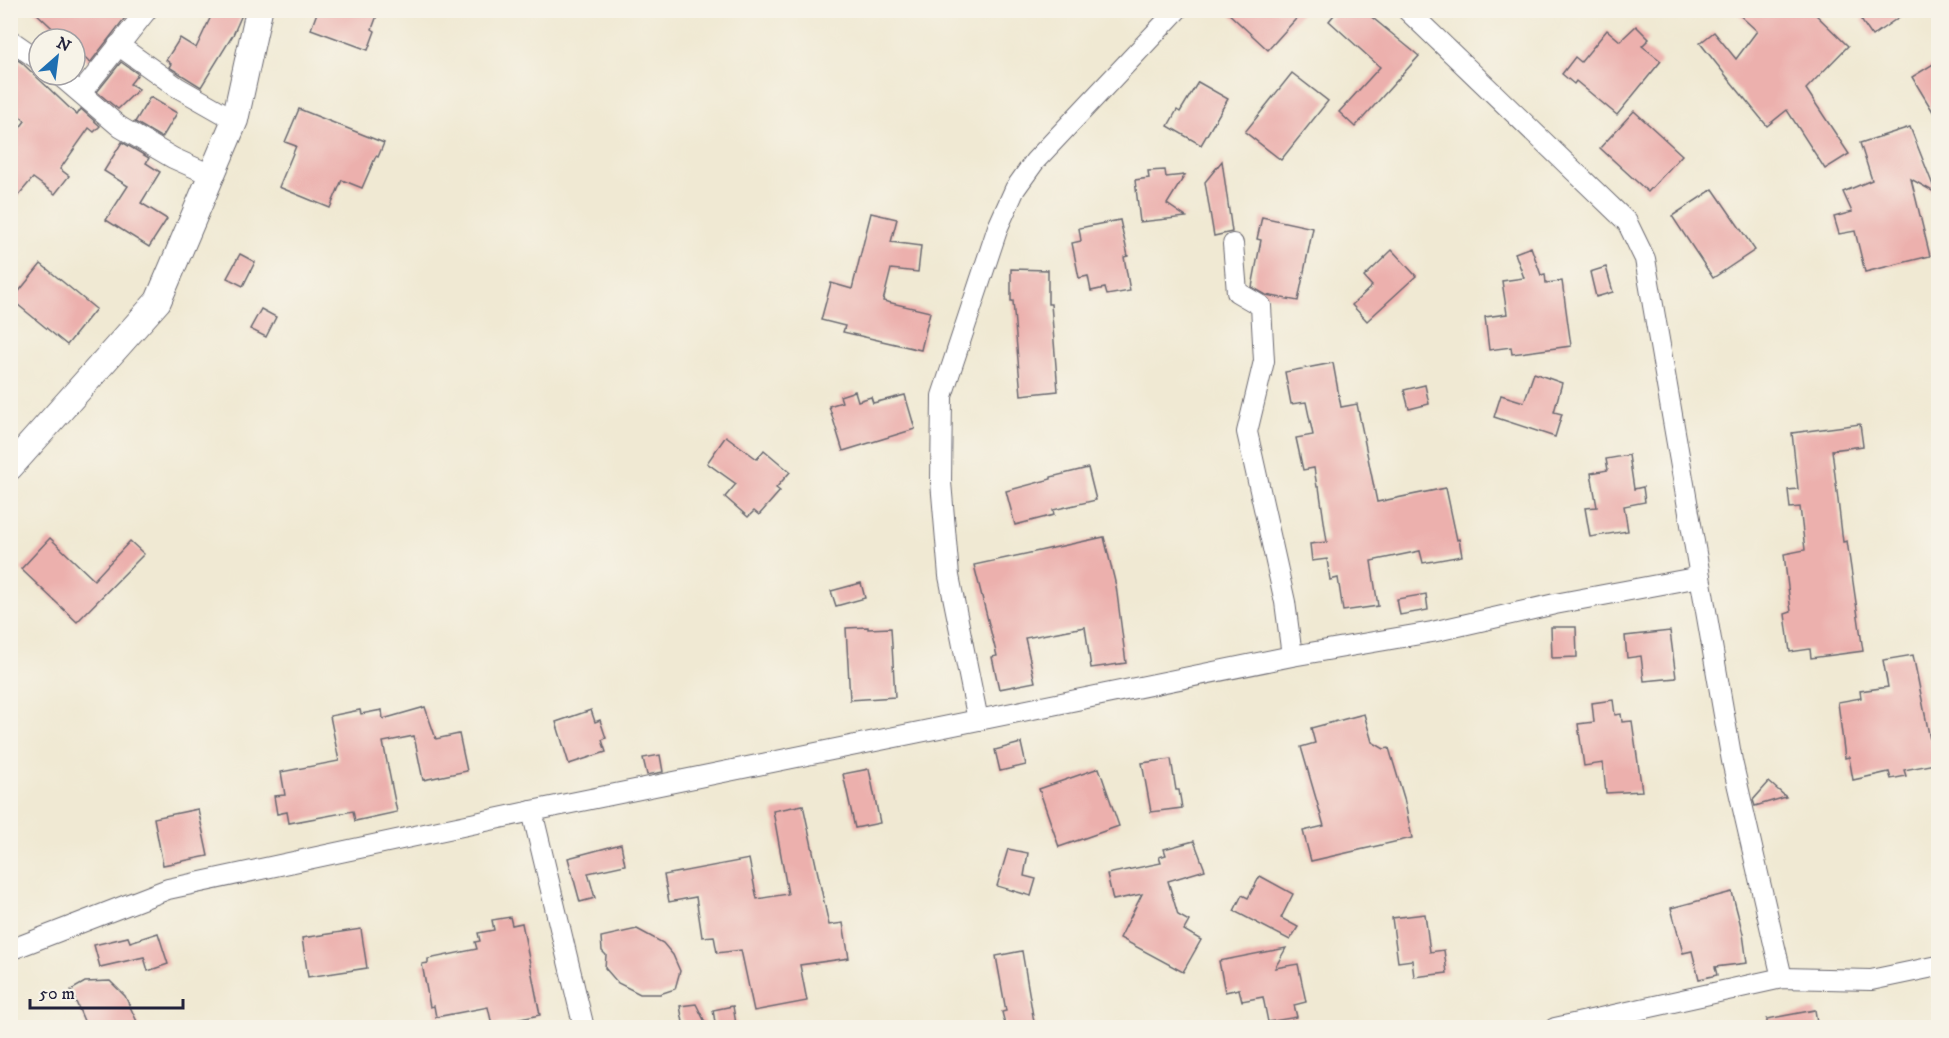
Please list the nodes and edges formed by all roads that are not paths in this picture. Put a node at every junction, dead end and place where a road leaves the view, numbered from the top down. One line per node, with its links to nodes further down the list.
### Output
1 (147, 10): 5 (street)
2 (259, 10): 8 (street)
3 (1177, 10): 14 (street)
4 (1407, 10): 12 (street)
5 (118, 45): 7 (street); 8 (street)
6 (74, 87): 7 (street)
7 (81, 93): 9 (street)
8 (235, 120): 9 (street)
9 (211, 175): 11 (street)
10 (1233, 244): 13 (street)
11 (10, 467)
12 (1700, 578): 13 (street); 18 (street)
13 (1292, 656): 14 (street)
14 (978, 720): 15 (street)
15 (532, 811): 16 (street); 20 (street)
16 (10, 950)
17 (1938, 966): 18 (street)
18 (1782, 978): 19 (street)
19 (1566, 1027)
20 (584, 1028)

